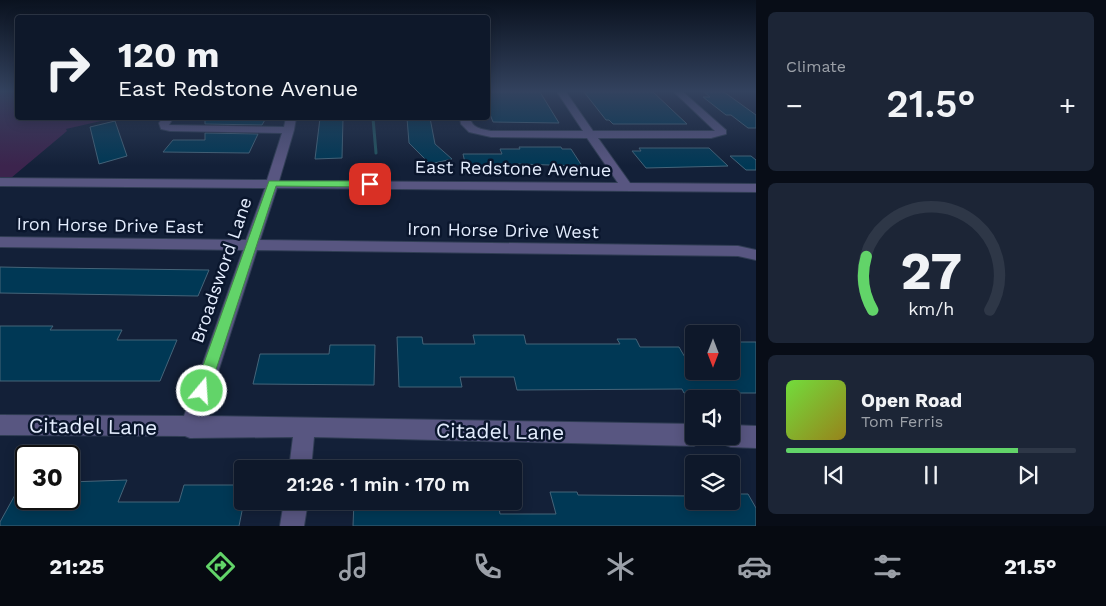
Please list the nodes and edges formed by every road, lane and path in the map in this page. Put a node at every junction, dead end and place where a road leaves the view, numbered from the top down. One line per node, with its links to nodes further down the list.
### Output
1 (578, 117): 7 (street)
2 (705, 117): 7 (street)
3 (166, 120): 6 (street)
4 (290, 120): 6 (street, Broadsword Lane)
5 (465, 120): 7 (street)
6 (288, 130): 9 (street, Broadsword Lane)
7 (590, 134): 10 (street)
8 (0, 182): 9 (street, East Redstone Avenue)
9 (272, 183): 10 (street, East Redstone Avenue); 13 (street, Broadsword Lane)
10 (626, 186): 11 (street, East Redstone Avenue)
11 (756, 188)
12 (0, 242): 13 (street, Iron Horse Drive East)
13 (250, 246): 14 (street, Iron Horse Drive West); 17 (street, Broadsword Lane)
14 (756, 255)
15 (0, 424): 17 (street, Citadel Lane)
16 (306, 427): 17 (street, Citadel Lane); 18 (street, Citadel Lane); 21 (street)
17 (190, 428)
18 (685, 435)
19 (740, 436): 20 (street)
20 (756, 437)
21 (301, 460)
22 (295, 510): 23 (street)
23 (292, 526)

